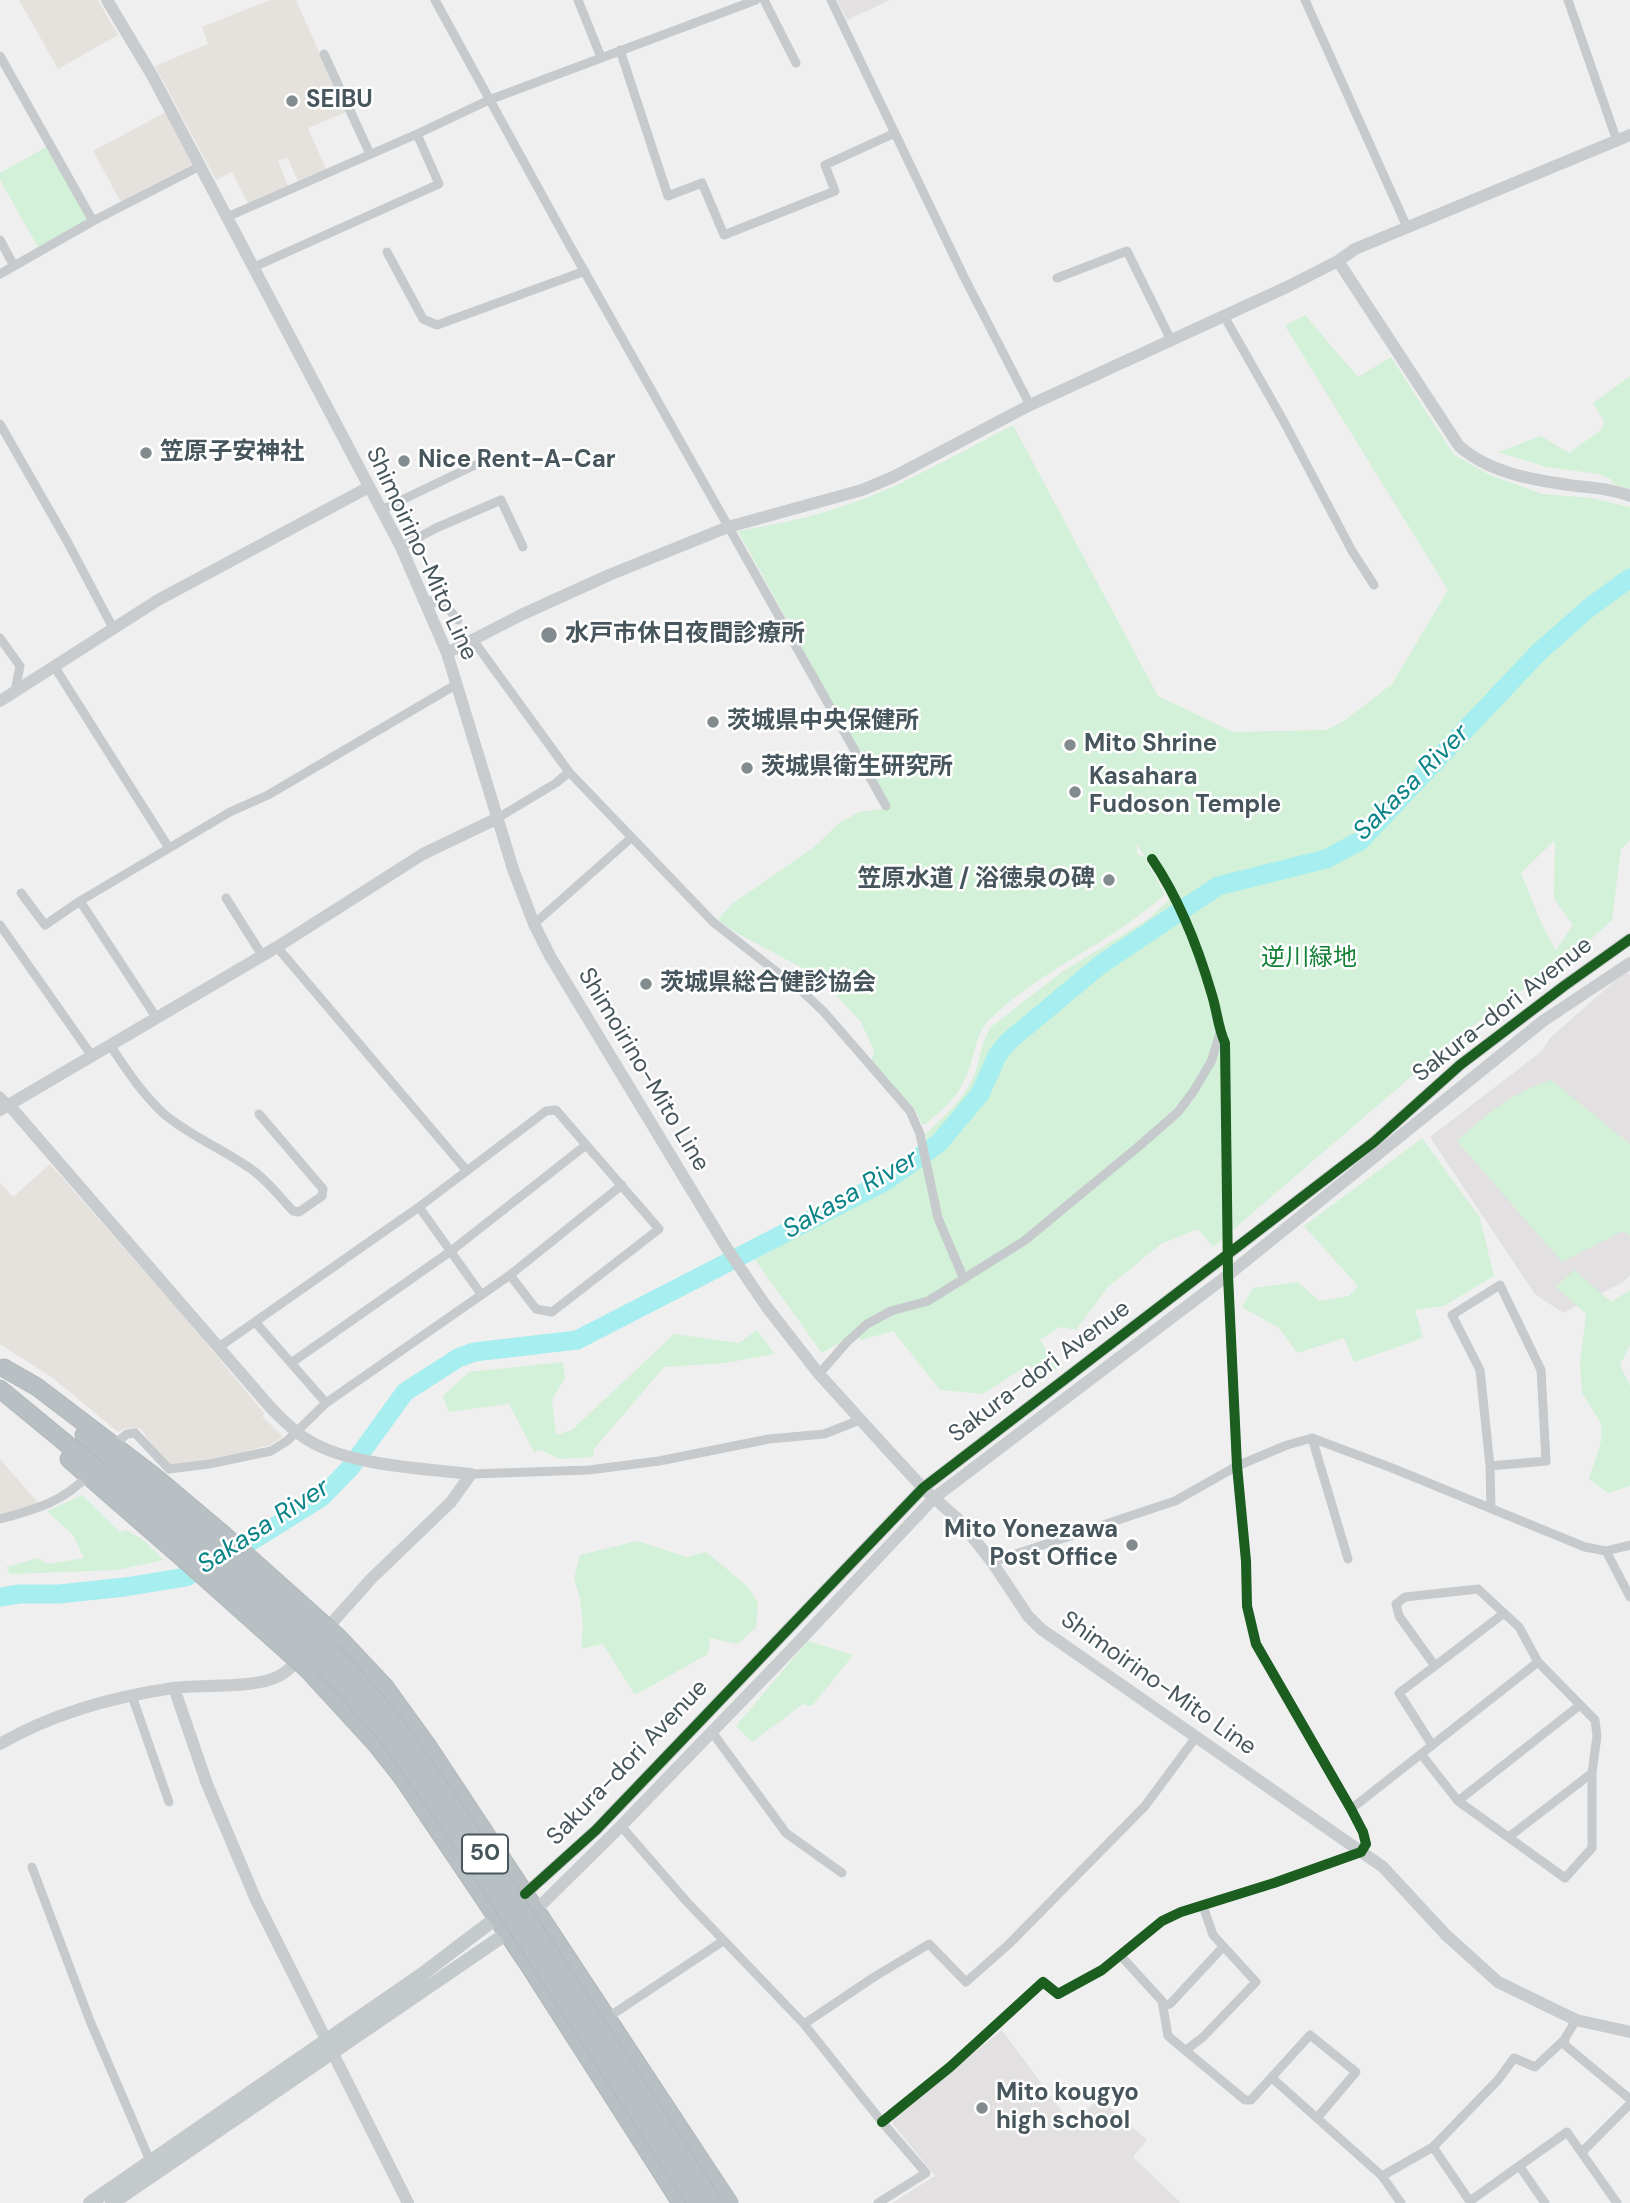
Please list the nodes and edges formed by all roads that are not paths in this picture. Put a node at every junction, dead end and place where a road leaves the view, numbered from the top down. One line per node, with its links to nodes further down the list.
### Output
1 (107, 0): 20 (street, Shimoirino-Mito Line)
2 (435, 0): 14 (street)
3 (578, 0): 12 (street)
4 (756, 0): 9 (street)
5 (764, 0): 13 (street)
6 (831, 0): 15 (street)
7 (1305, 0): 23 (street)
8 (1568, 0): 18 (street)
9 (620, 50): 12 (street); 15 (street)
10 (324, 54): 19 (street)
11 (0, 56): 22 (street)
12 (601, 57): 14 (street)
13 (796, 63)
14 (489, 100): 16 (street); 29 (street)
15 (895, 133): 34 (street)
16 (417, 134): 19 (street); 28 (street)
17 (1630, 135): 18 (street)
18 (1617, 141): 23 (street)
19 (370, 154): 21 (street)
20 (200, 166): 21 (street, Shimoirino-Mito Line); 22 (street)
21 (227, 217): 28 (street, Shimoirino-Mito Line)
22 (93, 221): 27 (street)
23 (1407, 227): 26 (street)
24 (0, 240): 27 (street)
25 (387, 252): 29 (street)
26 (1338, 261): 32 (street); 38 (street)
27 (14, 266): 30 (street)
28 (254, 267): 37 (street, Shimoirino-Mito Line)
29 (585, 271): 40 (street)
30 (0, 274)
31 (1057, 278): 33 (street)
32 (1224, 316): 33 (street); 43 (street)
33 (1171, 340): 34 (street)
34 (1030, 405): 40 (street)
35 (0, 424): 46 (street)
36 (475, 465): 39 (street)
37 (369, 487): 39 (street, Shimoirino-Mito Line); 46 (street)
38 (1630, 496)
39 (381, 510): 41 (street, Shimoirino-Mito Line)
40 (727, 527): 48 (street); 55 (street)
41 (401, 547): 42 (street); 44 (street, Shimoirino-Mito Line)
42 (523, 547)
43 (1374, 585)
44 (424, 599): 45 (street); 49 (street, Shimoirino-Mito Line)
45 (458, 620)
46 (113, 628): 50 (street)
47 (0, 638): 52 (street)
48 (473, 640): 49 (street); 54 (street)
49 (447, 653): 51 (street, Shimoirino-Mito Line)
50 (54, 666): 52 (street); 58 (street)
51 (457, 684): 56 (street, Shimoirino-Mito Line); 58 (street)
52 (15, 691): 53 (street)
53 (0, 701)
54 (569, 772): 56 (street); 57 (street)
55 (886, 806)
56 (496, 819): 63 (street, Shimoirino-Mito Line); 66 (street)
57 (631, 838): 63 (street); 83 (street)
58 (169, 848): 62 (street)
59 (1152, 859): 70 (street)
60 (21, 892): 62 (street)
61 (226, 898): 67 (street)
62 (80, 901): 69 (street)
63 (534, 924): 89 (street, Shimoirino-Mito Line)
64 (0, 925): 72 (street)
65 (1630, 939): 80 (street, Sakura-dori Avenue)
66 (277, 947): 67 (street); 76 (street)
67 (262, 955): 69 (street)
68 (1630, 963): 82 (street, Sakura-dori Avenue)
69 (156, 1017): 71 (street)
70 (1220, 1033): 80 (street); 83 (street)
71 (110, 1045): 72 (street); 74 (street)
72 (92, 1056): 73 (street)
73 (3, 1103): 86 (street)
74 (259, 1114)
75 (586, 1145): 76 (street); 77 (street); 79 (street)
76 (467, 1171): 78 (street)
77 (622, 1185): 81 (street); 81 (street)
78 (419, 1207): 79 (street); 85 (street)
79 (451, 1251): 84 (street); 87 (street)
80 (1228, 1254): 82 (street); 100 (street, Sakura-dori Avenue)
81 (510, 1275): 84 (street)
82 (1228, 1275): 96 (street); 101 (street, Sakura-dori Avenue)
83 (963, 1277): 89 (street)
84 (481, 1293): 91 (street)
85 (256, 1323): 86 (street); 87 (street)
86 (219, 1347): 93 (street)
87 (291, 1363): 91 (street)
88 (2, 1366): 95 (highway); 105 (highway, 50)
89 (819, 1374): 92 (street, Shimoirino-Mito Line)
90 (0, 1390): 99 (highway); 105 (highway, 50)
91 (326, 1403): 93 (street)
92 (860, 1420): 98 (street); 100 (street, Shimoirino-Mito Line)
93 (297, 1433): 95 (street); 98 (street)
94 (1312, 1438): 96 (street); 102 (street); 107 (street)
95 (113, 1445): 105 (highway)
96 (1237, 1466): 108 (street); 124 (street)
97 (1490, 1466): 97 (street); 102 (street)
98 (471, 1474): 113 (street)
99 (88, 1475): 103 (street); 105 (highway)
100 (923, 1488): 101 (street, Shimoirino-Mito Line); 130 (street, Sakura-dori Avenue)
101 (934, 1498): 108 (street, Shimoirino-Mito Line); 116 (street, Sakura-dori Avenue)
102 (1491, 1508): 106 (street)
103 (0, 1520)
104 (1630, 1545): 106 (street)
105 (205, 1548): 130 (highway, bridge); 133 (highway, bridge); 161 (highway, 50, bridge); 162 (highway, 50, bridge)
106 (1606, 1551): 109 (street)
107 (1348, 1559)
108 (992, 1562): 117 (street, Shimoirino-Mito Line)
109 (1630, 1597)
110 (1503, 1614): 111 (street); 112 (street); 112 (street)
111 (1538, 1662): 115 (street); 119 (street)
112 (1435, 1666): 119 (street)
113 (174, 1688): 114 (street); 143 (street)
114 (132, 1696): 118 (street); 123 (street)
115 (1580, 1704): 121 (street); 122 (street)
116 (712, 1732): 125 (street, Sakura-dori Avenue); 129 (street)
117 (1196, 1737): 127 (street, Shimoirino-Mito Line); 141 (street)
118 (0, 1744)
119 (1432, 1745): 120 (street)
120 (1421, 1754): 122 (street); 124 (street)
121 (1592, 1773): 126 (street); 126 (street)
122 (1458, 1801): 126 (street)
123 (169, 1802)
124 (1351, 1810): 127 (street)
125 (621, 1826): 132 (street, Sakura-dori Avenue); 135 (street)
126 (1510, 1836)
127 (1361, 1852): 131 (street); 140 (street, Shimoirino-Mito Line)
128 (32, 1867): 153 (street)
129 (842, 1873)
130 (525, 1894): 132 (highway); 133 (main road, Sakura-dori Avenue / 50)
131 (1203, 1906): 136 (street); 137 (street)
132 (536, 1910): 134 (main road, Sakura-dori Avenue); 139 (highway)
133 (496, 1917): 134 (highway); 143 (main road, Sakura-dori Avenue / 50)
134 (507, 1935): 146 (main road, Sakura-dori Avenue); 160 (highway)
135 (723, 1941): 139 (street); 141 (street)
136 (1223, 1947): 138 (street); 145 (street)
137 (1121, 1956): 138 (street); 150 (street)
138 (1163, 2006): 145 (street)
139 (607, 2018): 163 (highway)
140 (1576, 2020): 142 (street, Shimoirino-Mito Line); 144 (street)
141 (804, 2024): 150 (street)
142 (1630, 2032)
143 (325, 2039): 146 (street); 153 (main road, Sakura-dori Avenue / 50)
144 (1564, 2040): 148 (street); 151 (street)
145 (1186, 2050): 147 (street)
146 (332, 2053): 158 (main road, Sakura-dori Avenue); 159 (street)
147 (1272, 2078): 149 (street); 149 (street)
148 (1630, 2101): 152 (street)
149 (1317, 2118): 155 (street)
150 (882, 2122): 164 (street)
151 (1433, 2147): 155 (street); 156 (street)
152 (1582, 2152): 154 (street); 167 (street)
153 (151, 2163): 157 (main road, Sakura-dori Avenue / 50)
154 (1520, 2167): 156 (street); 166 (street)
155 (1382, 2176): 165 (street)
156 (1471, 2202)
157 (90, 2203)
158 (112, 2203)
159 (408, 2203)
160 (681, 2203)
161 (696, 2203)
162 (714, 2203)
163 (729, 2203)
164 (878, 2203)
165 (1401, 2203)
166 (1545, 2203)
167 (1617, 2203)

